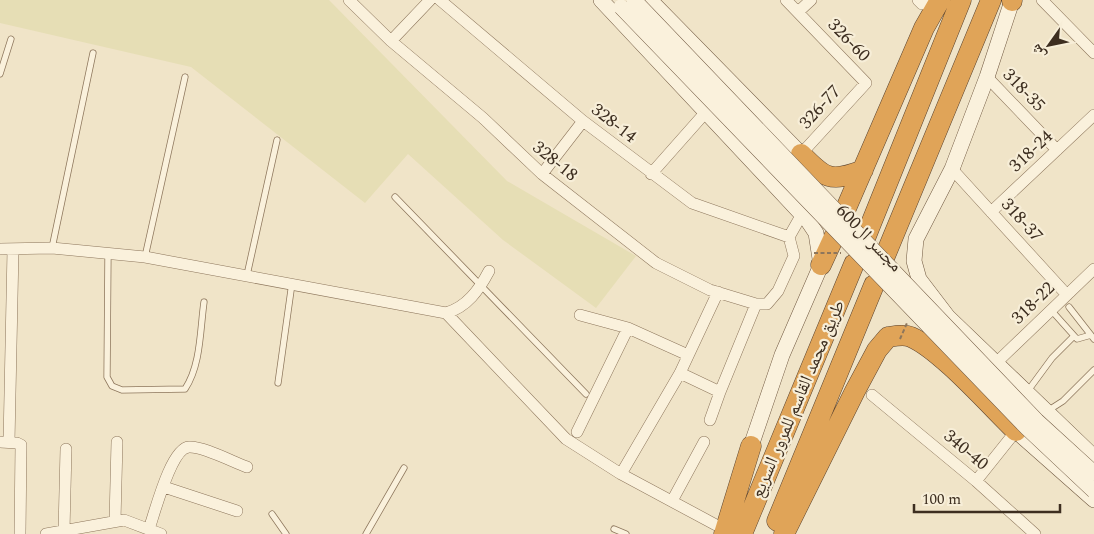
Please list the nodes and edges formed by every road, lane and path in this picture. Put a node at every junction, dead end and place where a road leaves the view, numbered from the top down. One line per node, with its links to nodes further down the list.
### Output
1 (349, 0): 18 (street, 328-18)
2 (430, 0): 18 (street)
3 (440, 0): 27 (street, 328-14)
4 (601, 0): 25 (street)
5 (650, 0): 30 (street)
6 (786, 0): 16 (street, 326-60)
7 (811, 0): 16 (street)
8 (918, 0): 9 (street)
9 (924, 0)
10 (940, 0): 32 (highway)
11 (961, 0): 39 (highway)
12 (991, 0): 46 (highway)
13 (1012, 0): 22 (street)
14 (1042, 0): 20 (street)
15 (623, 2): 90 (street, مجسر ال600, bridge); 94 (street, مجسر ال600, bridge)
16 (798, 12): 24 (street, 326-60)
17 (11, 39): 21 (lane)
18 (391, 41): 33 (street, 328-18)
19 (93, 53): 42 (lane)
20 (1094, 53)
21 (0, 74)
22 (987, 76): 29 (street, 318-35); 31 (street)
23 (186, 77): 47 (lane)
24 (866, 83): 30 (street, 326-77)
25 (705, 113): 34 (street); 38 (street)
26 (1094, 115): 29 (street, 318-24)
27 (583, 121): 33 (street); 34 (street, 328-14)
28 (277, 140): 52 (lane)
29 (1057, 150): 36 (street, 318-24)
30 (801, 154): 32 (highway)
31 (952, 169): 36 (street, 318-37); 70 (street)
32 (863, 170): 37 (highway)
33 (542, 174): 56 (street, 328-18)
34 (650, 174): 40 (street, 328-14)
35 (395, 197): 55 (lane)
36 (991, 212): 57 (street, 318-37)
37 (844, 213)
38 (802, 214): 40 (street); 48 (street)
39 (866, 236)
40 (789, 237): 59 (street)
41 (834, 237): 48 (highway)
42 (52, 248): 44 (street); 45 (street)
43 (0, 249): 44 (street)
44 (13, 250): 82 (street)
45 (108, 254): 47 (street); 58 (lane)
46 (885, 256)
47 (145, 257): 52 (street)
48 (817, 259): 49 (path, bridge); 85 (street)
49 (850, 259): 113 (highway, طريق محمد القاسم للمرور السريع)
50 (1094, 269): 57 (street, 318-22)
51 (488, 271): 55 (street)
52 (248, 275): 53 (street)
53 (292, 283): 62 (street); 73 (lane)
54 (874, 285): 114 (highway, طريق محمد القاسم للمرور السريع)
55 (480, 288): 62 (street); 76 (lane)
56 (718, 292): 59 (street, 328-18); 69 (street)
57 (1067, 295): 61 (street, 318-22)
58 (204, 302)
59 (762, 304): 74 (street)
60 (1069, 307): 67 (lane)
61 (1051, 310): 66 (lane); 70 (street, 318-22)
62 (446, 313): 91 (street)
63 (580, 316): 65 (street)
64 (909, 320): 68 (path, bridge)
65 (628, 328): 69 (street); 81 (street)
66 (1074, 336): 67 (lane); 75 (lane)
67 (1092, 337)
68 (900, 338)
69 (688, 355): 72 (street)
70 (996, 363): 75 (street)
71 (1094, 370): 78 (lane)
72 (680, 373): 74 (street); 91 (street)
73 (278, 383)
74 (720, 392): 79 (street)
75 (1027, 392): 78 (street)
76 (586, 394)
77 (872, 395): 92 (street, 340-40)
78 (1047, 412): 87 (street)
79 (710, 420)
80 (1016, 431): 92 (street); 95 (street); 115 (highway)
81 (577, 432)
82 (5, 442): 106 (street)
83 (117, 442): 99 (street)
84 (704, 442): 96 (street)
85 (751, 446): 105 (highway)
86 (66, 449): 103 (street)
87 (1094, 457)
88 (247, 467): 93 (street)
89 (404, 468): 111 (lane)
90 (1094, 473)
91 (621, 474): 96 (street)
92 (976, 481): 116 (street, 340-40)
93 (164, 487): 97 (street); 101 (street)
94 (1094, 491)
95 (1094, 500)
96 (672, 501): 105 (street)
97 (237, 511)
98 (272, 514): 110 (lane)
99 (115, 521): 100 (street); 104 (street)
100 (132, 522): 101 (street); 108 (street)
101 (149, 528): 109 (street)
102 (614, 529): 112 (lane)
103 (64, 531): 104 (street); 107 (street)
104 (81, 531)
105 (717, 531)
106 (20, 534)
107 (46, 534)
108 (128, 534)
109 (161, 534)
110 (286, 534)
111 (366, 534)
112 (626, 534)
113 (742, 534)
114 (772, 534)
115 (784, 534)
116 (1034, 534)

